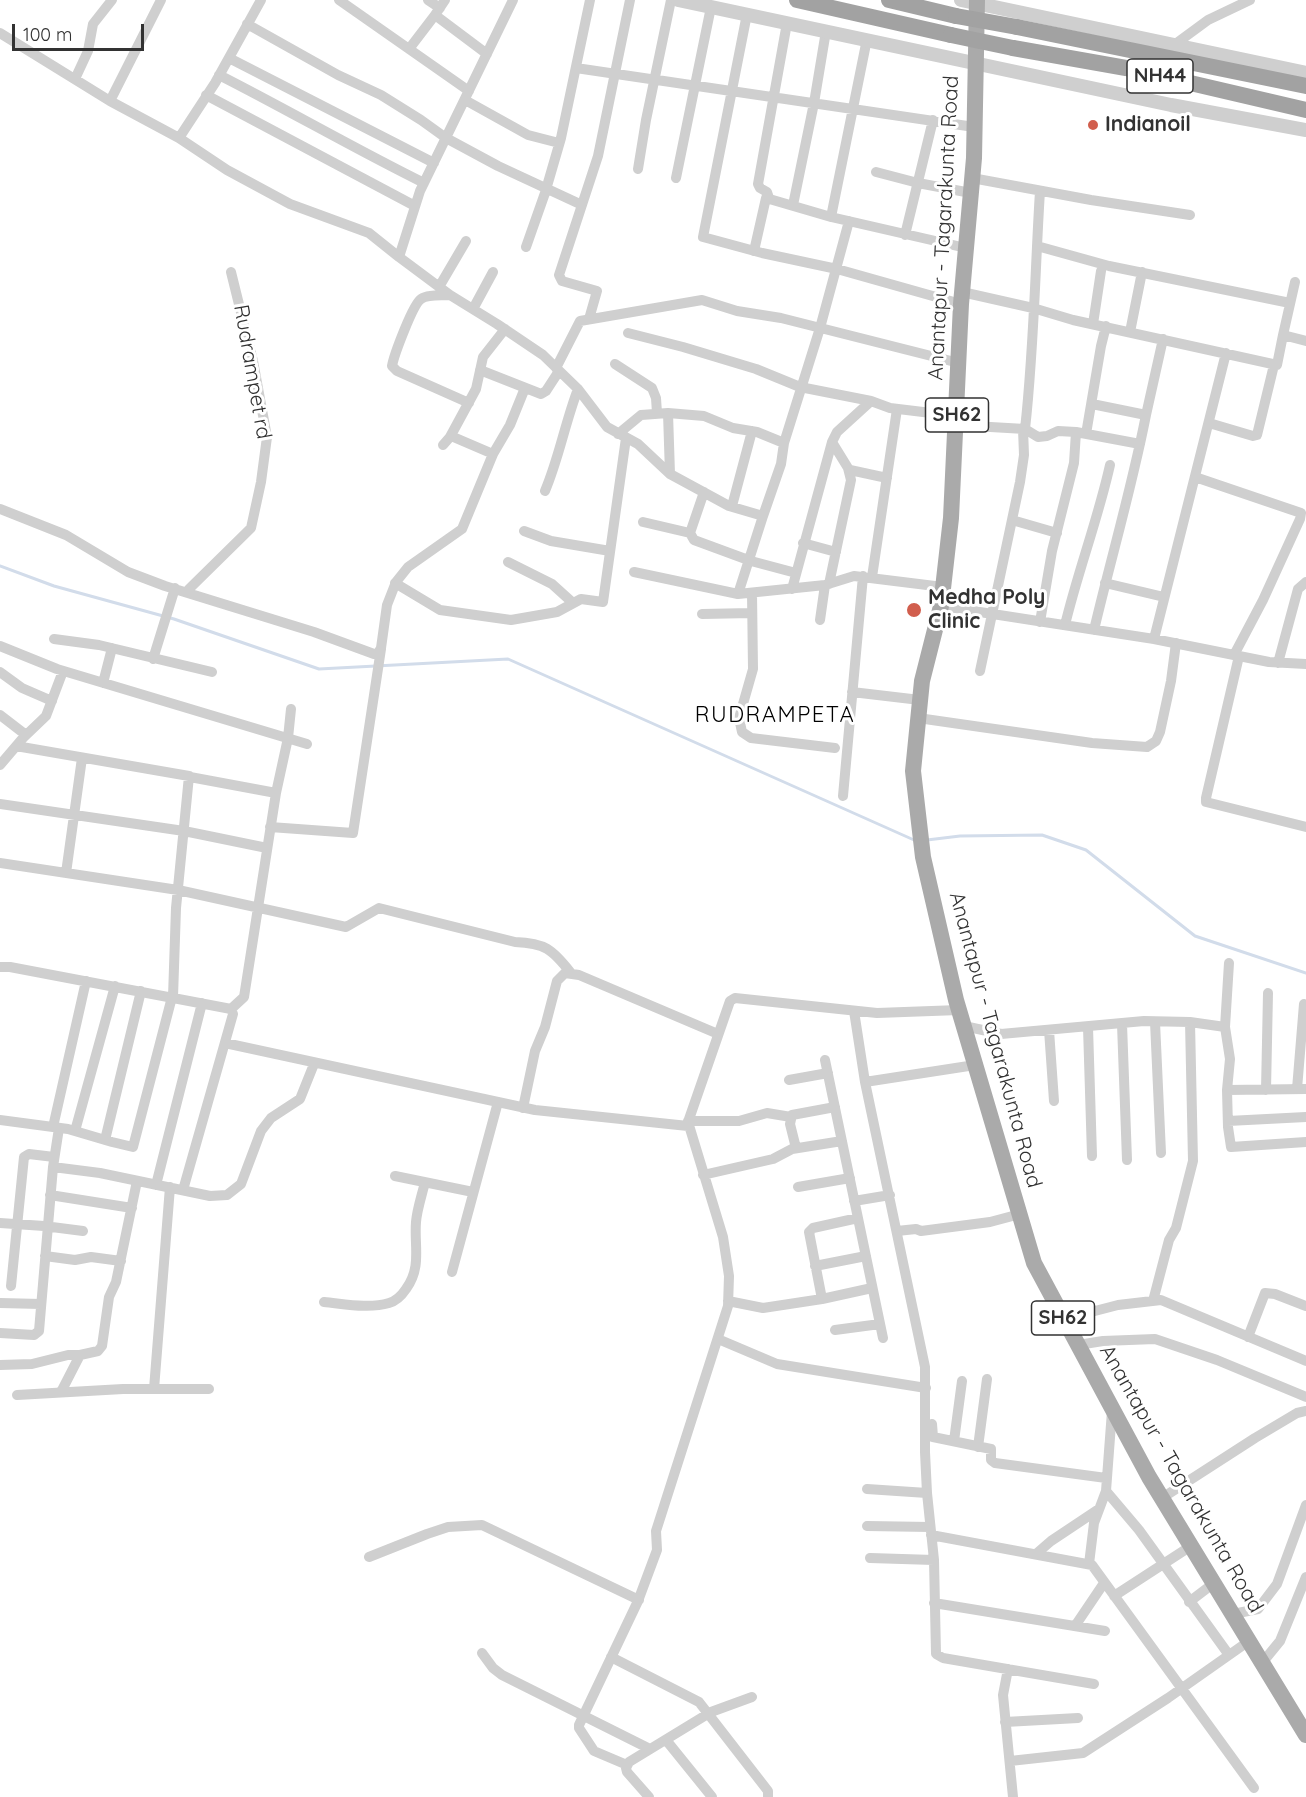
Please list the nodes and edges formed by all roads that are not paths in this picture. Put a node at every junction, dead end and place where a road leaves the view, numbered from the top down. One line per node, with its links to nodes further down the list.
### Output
1 (112, 0): 32 (street)
2 (161, 0): 40 (street)
3 (261, 0): 19 (street)
4 (339, 0): 24 (street)
5 (428, 0): 16 (street)
6 (513, 0): 25 (street)
7 (590, 0): 28 (street)
8 (630, 0): 29 (street)
9 (670, 0): 33 (street)
10 (678, 0): 15 (street)
11 (797, 0): 43 (highway, NH44, bridge)
12 (889, 0): 14 (highway, NH44)
13 (1250, 0): 23 (street)
14 (967, 5): 23 (street); 27 (main road, Anantapur - Tagarakunta Road / SH62); 35 (highway, NH44, bridge)
15 (711, 7): 17 (street); 34 (street)
16 (440, 8): 24 (street); 25 (street)
17 (747, 14): 18 (street); 36 (street)
18 (787, 23): 20 (street); 39 (street)
19 (248, 24): 26 (street); 48 (street)
20 (826, 31): 22 (street); 41 (street)
21 (0, 33): 32 (street)
22 (867, 39): 27 (street); 42 (street)
23 (1174, 45): 30 (street)
24 (408, 49): 38 (street)
25 (487, 54): 38 (street)
26 (228, 58): 31 (street); 50 (street)
27 (976, 63): 45 (main road, Anantapur - Tagarakunta Road / SH62); 46 (street)
28 (576, 68): 29 (street); 49 (street)
29 (617, 73): 33 (street); 60 (street)
30 (1306, 73)
31 (219, 75): 37 (street); 54 (street)
32 (75, 79): 40 (street)
33 (654, 79): 34 (street); 51 (street)
34 (695, 85): 36 (street); 53 (street)
35 (1306, 86)
36 (733, 91): 39 (street); 71 (street)
37 (206, 95): 47 (street); 61 (street)
38 (467, 95): 48 (street); 49 (street)
39 (773, 97): 41 (street); 59 (street)
40 (111, 101): 47 (street)
41 (814, 103): 42 (street); 62 (street)
42 (854, 108): 44 (street); 64 (street)
43 (1306, 110)
44 (933, 120): 45 (street); 55 (street)
45 (974, 127): 56 (main road, Anantapur - Tagarakunta Road / SH62)
46 (1306, 130)
47 (179, 138): 72 (street)
48 (446, 138): 50 (street); 57 (street)
49 (559, 143): 57 (street)
50 (434, 163): 54 (street)
51 (638, 169)
52 (876, 172): 55 (street)
53 (676, 178)
54 (424, 183): 61 (street)
55 (918, 183): 56 (street); 66 (street)
56 (972, 185): 58 (street); 70 (main road, Anantapur - Tagarakunta Road / SH62)
57 (546, 189): 60 (street); 69 (street)
58 (1040, 191): 63 (street); 68 (street)
59 (769, 198): 62 (street); 71 (street)
60 (582, 205): 85 (street)
61 (415, 206): 72 (street)
62 (793, 206): 64 (street)
63 (1190, 215)
64 (831, 217): 65 (street)
65 (849, 221): 66 (street); 73 (street)
66 (905, 235): 70 (street)
67 (466, 241): 79 (street)
68 (1036, 246): 77 (street); 83 (street)
69 (526, 247)
70 (966, 248): 81 (main road, Anantapur - Tagarakunta Road / SH62)
71 (754, 251): 73 (street)
72 (399, 257): 79 (street)
73 (837, 269): 81 (street); 88 (street)
74 (1101, 271): 86 (street)
75 (231, 272): 151 (street, Rudrampet rd)
76 (493, 272): 84 (street)
77 (1142, 272): 82 (street); 90 (street)
78 (1295, 282): 82 (street)
79 (439, 287): 80 (street)
80 (450, 295): 84 (street); 105 (street)
81 (962, 298): 83 (street); 96 (main road, Anantapur - Tagarakunta Road / SH62)
82 (1290, 303): 92 (street)
83 (1033, 308): 86 (street); 112 (street)
84 (473, 309): 89 (street)
85 (589, 319): 88 (street); 100 (street)
86 (1093, 324): 87 (street)
87 (1106, 327): 90 (street); 106 (street)
88 (820, 328): 96 (street); 101 (street)
89 (505, 329): 99 (street); 100 (street)
90 (1130, 332): 93 (street)
91 (628, 333): 101 (street)
92 (1283, 335): 94 (street); 98 (street)
93 (1163, 339): 95 (street); 109 (street)
94 (1306, 341)
95 (1226, 352): 98 (street); 111 (street)
96 (959, 363): 110 (main road, Anantapur - Tagarakunta Road / SH62)
97 (615, 364): 108 (street)
98 (1274, 365): 111 (street)
99 (480, 370): 102 (street); 105 (street)
100 (558, 370): 102 (street); 103 (street)
101 (801, 387): 104 (street); 118 (street)
102 (525, 388): 121 (street)
103 (578, 389): 116 (street); 127 (street)
104 (871, 401): 107 (street); 117 (street)
105 (469, 403): 115 (street)
106 (1092, 404): 109 (street); 114 (street)
107 (897, 409): 110 (street); 126 (street)
108 (662, 413): 113 (street); 116 (street); 124 (street)
109 (1146, 415): 119 (street)
110 (956, 421): 112 (street); 149 (main road, Anantapur - Tagarakunta Road / SH62)
111 (1209, 423): 125 (street)
112 (1024, 429): 114 (street); 132 (street)
113 (752, 431): 118 (street); 129 (street)
114 (1081, 433): 119 (street); 136 (street)
115 (451, 436): 120 (street); 121 (street)
116 (622, 436): 124 (street); 138 (street)
117 (832, 442): 123 (street); 137 (street)
118 (784, 443): 131 (street)
119 (1140, 444): 146 (street)
120 (443, 445)
121 (494, 454): 147 (street)
122 (1110, 465): 163 (street)
123 (849, 470): 126 (street); 139 (street)
124 (670, 474): 128 (street)
125 (1195, 477): 155 (street); 171 (street)
126 (887, 478): 144 (street)
127 (545, 491)
128 (704, 492): 129 (street); 135 (street)
129 (732, 506): 131 (street)
130 (0, 509): 150 (street)
131 (763, 516): 140 (street)
132 (1012, 520): 136 (street); 160 (street)
133 (643, 522): 135 (street)
134 (524, 531): 138 (street)
135 (690, 533): 140 (street)
136 (1057, 533): 162 (street)
137 (803, 543): 139 (street); 143 (street)
138 (610, 551): 156 (street)
139 (836, 552): 148 (street)
140 (748, 560): 143 (street); 154 (street)
141 (508, 562): 156 (street)
142 (634, 572): 154 (street)
143 (796, 573): 152 (street)
144 (868, 577): 148 (street); 149 (street); 180 (street)
145 (1306, 582): 173 (street)
146 (1105, 583): 155 (street); 164 (street)
147 (395, 584): 156 (street); 170 (street)
148 (827, 584): 152 (street); 161 (street)
149 (943, 587): 157 (main road, Anantapur - Tagarakunta Road / SH62)
150 (175, 588): 170 (street); 172 (street)
151 (189, 589)
152 (792, 589): 153 (street)
153 (752, 593): 154 (street); 158 (street)
154 (738, 594)
155 (1164, 597): 166 (street)
156 (573, 603)
157 (941, 606): 160 (street); 181 (main road, Anantapur - Tagarakunta Road / SH62)
158 (752, 613): 159 (street); 190 (street)
159 (702, 614)
160 (992, 615): 162 (street); 176 (street)
161 (820, 620)
162 (1040, 622): 163 (street)
163 (1065, 626): 164 (street)
164 (1094, 630): 166 (street)
165 (54, 639): 169 (street)
166 (1154, 639): 167 (street)
167 (1176, 643): 171 (street); 185 (street)
168 (0, 646): 175 (street)
169 (112, 648): 172 (street); 179 (street)
170 (381, 648): 198 (street)
171 (1237, 655): 173 (street); 199 (street)
172 (153, 659): 178 (street)
173 (1278, 663): 174 (street)
174 (1306, 664)
175 (63, 671): 179 (street); 182 (street)
176 (981, 671)
177 (0, 672): 182 (street)
178 (212, 672)
179 (103, 683): 187 (street)
180 (852, 692): 181 (street); 195 (street)
181 (920, 700): 185 (main road, Anantapur - Tagarakunta Road / SH62)
182 (52, 701): 186 (street)
183 (291, 709): 187 (street)
184 (0, 715): 186 (street)
185 (918, 718): 218 (main road, Anantapur - Tagarakunta Road / SH62)
186 (26, 735): 189 (street)
187 (288, 738): 188 (street); 194 (street)
188 (307, 744)
189 (16, 746): 191 (street); 192 (street)
190 (835, 748)
191 (82, 758): 193 (street); 197 (street)
192 (0, 765)
193 (190, 777): 194 (street); 200 (street)
194 (276, 793): 198 (street)
195 (843, 796)
196 (0, 804): 197 (street)
197 (74, 815): 200 (street); 203 (street)
198 (270, 827): 201 (street)
199 (1306, 827)
200 (184, 831): 201 (street); 204 (street)
201 (267, 848): 205 (street)
202 (0, 863): 203 (street)
203 (66, 873): 204 (street)
204 (178, 890): 205 (street); 213 (street)
205 (257, 907): 208 (street); 216 (street)
206 (1229, 963): 223 (street)
207 (0, 967): 209 (street)
208 (571, 973): 225 (street); 239 (street)
209 (86, 981): 210 (street); 245 (street)
210 (115, 986): 211 (street); 246 (street)
211 (141, 991): 213 (street); 247 (street)
212 (1268, 993): 235 (street)
213 (172, 997): 214 (street); 247 (street)
214 (202, 1003): 216 (street); 260 (street)
215 (1304, 1004): 233 (street)
216 (231, 1010): 226 (street)
217 (855, 1011): 218 (street); 225 (street); 232 (street)
218 (962, 1018): 224 (street); 229 (main road, Anantapur - Tagarakunta Road / SH62)
219 (1155, 1022): 220 (street); 221 (street); 251 (street)
220 (1190, 1022): 223 (street); 285 (street)
221 (1122, 1024): 222 (street); 253 (street)
222 (1088, 1027): 224 (street); 252 (street)
223 (1225, 1027): 234 (street)
224 (1049, 1030): 236 (street)
225 (718, 1034): 244 (street)
226 (225, 1043): 228 (street); 263 (street)
227 (825, 1060): 230 (street)
228 (314, 1064): 237 (street); 263 (street)
229 (975, 1065): 232 (street); 269 (main road, Anantapur - Tagarakunta Road / SH62)
230 (828, 1073): 231 (street); 238 (street)
231 (789, 1080)
232 (866, 1082): 266 (street)
233 (1302, 1089): 235 (street)
234 (1227, 1090): 235 (street); 242 (street)
235 (1266, 1090)
236 (1054, 1101)
237 (498, 1102): 239 (street); 264 (street)
238 (835, 1107): 240 (street); 248 (street)
239 (523, 1108): 244 (street)
240 (791, 1117): 244 (street); 250 (street)
241 (1306, 1118): 242 (street)
242 (1228, 1121): 249 (street)
243 (0, 1124): 245 (street)
244 (688, 1124): 255 (street)
245 (56, 1127): 246 (street); 254 (street)
246 (75, 1131): 247 (street)
247 (105, 1140)
248 (842, 1141): 250 (street); 257 (street)
249 (1306, 1142)
250 (796, 1148): 255 (street)
251 (1161, 1153)
252 (1092, 1156)
253 (1127, 1160)
254 (53, 1162): 258 (street); 265 (street); 272 (street)
255 (703, 1175): 284 (street)
256 (395, 1176): 259 (street)
257 (850, 1178): 262 (street); 267 (street)
258 (137, 1181): 260 (street); 268 (street)
259 (425, 1182): 264 (street); 286 (street)
260 (156, 1185): 261 (street)
261 (170, 1187): 263 (street); 304 (street)
262 (798, 1187)
263 (183, 1190)
264 (473, 1192): 280 (street)
265 (50, 1195): 268 (street); 273 (street)
266 (890, 1195): 267 (street); 275 (street)
267 (854, 1201): 270 (street)
268 (132, 1208): 278 (street)
269 (1020, 1214): 275 (street); 290 (main road, Anantapur - Tagarakunta Road / SH62)
270 (858, 1218): 277 (street); 279 (street)
271 (0, 1223): 272 (street)
272 (18, 1224): 273 (street); 281 (street)
273 (47, 1226): 274 (street); 276 (street)
274 (83, 1231)
275 (897, 1232): 303 (street)
276 (45, 1256): 278 (street); 288 (street)
277 (866, 1256): 279 (street); 282 (street)
278 (120, 1261): 298 (street)
279 (815, 1266): 283 (street)
280 (452, 1272)
281 (11, 1286)
282 (872, 1288): 283 (street); 291 (street)
283 (822, 1299): 284 (street)
284 (728, 1301): 296 (street)
285 (1153, 1301): 290 (street); 294 (street)
286 (324, 1302)
287 (0, 1303): 288 (street)
288 (41, 1304): 293 (street)
289 (1306, 1306): 294 (street)
290 (1059, 1310): 297 (main road, Anantapur - Tagarakunta Road / SH62)
291 (880, 1324): 292 (street); 295 (street)
292 (835, 1330)
293 (0, 1333)
294 (1248, 1337): 299 (street)
295 (884, 1338)
296 (718, 1339): 303 (street); 334 (street)
297 (1078, 1345): 308 (street); 309 (main road, Anantapur - Tagarakunta Road / SH62)
298 (81, 1355): 300 (street); 306 (street)
299 (1306, 1361)
300 (0, 1365)
301 (987, 1378): 312 (street)
302 (962, 1381): 311 (street)
303 (929, 1384): 311 (street); 316 (street)
304 (154, 1389): 305 (street); 306 (street)
305 (209, 1389)
306 (61, 1392): 307 (street)
307 (17, 1395)
308 (1306, 1397)
309 (1112, 1409): 313 (street); 317 (main road, Anantapur - Tagarakunta Road / SH62)
310 (1306, 1411): 317 (street)
311 (954, 1441): 312 (street)
312 (978, 1447): 313 (street)
313 (1106, 1478): 315 (street)
314 (867, 1489): 316 (street)
315 (1106, 1491): 319 (street); 328 (street)
316 (927, 1493): 322 (street)
317 (1162, 1498): 323 (main road, Anantapur - Tagarakunta Road / SH62)
318 (1306, 1505): 321 (street)
319 (1099, 1509): 324 (street); 329 (street)
320 (867, 1526): 322 (street)
321 (1302, 1527): 337 (street)
322 (931, 1531): 324 (street); 327 (street)
323 (1191, 1545): 328 (street); 332 (main road, Anantapur - Tagarakunta Road / SH62)
324 (1036, 1554): 329 (street)
325 (369, 1557): 334 (street)
326 (870, 1558): 327 (street)
327 (934, 1560): 335 (street)
328 (1161, 1563): 333 (street); 336 (street)
329 (1089, 1564): 331 (street)
330 (1306, 1577): 344 (street)
331 (1104, 1583): 333 (street); 338 (street)
332 (1214, 1583): 336 (street); 337 (main road, Anantapur - Tagarakunta Road / SH62)
333 (1114, 1596): 347 (street)
334 (639, 1600): 343 (street)
335 (934, 1602): 338 (street); 345 (street)
336 (1189, 1602): 342 (street)
337 (1233, 1614): 340 (main road, Anantapur - Tagarakunta Road / SH62)
338 (1075, 1626): 339 (street)
339 (1105, 1630)
340 (1249, 1641): 342 (street); 344 (main road, Anantapur - Tagarakunta Road / SH62)
341 (482, 1653): 351 (street)
342 (1229, 1655): 347 (street)
343 (611, 1657): 350 (street); 351 (street)
344 (1262, 1663): 349 (main road, Anantapur - Tagarakunta Road / SH62)
345 (1008, 1669): 346 (street); 353 (street)
346 (1094, 1684)
347 (1182, 1688): 357 (street); 359 (street)
348 (752, 1697): 350 (street)
349 (1301, 1713): 354 (main road, Anantapur - Tagarakunta Road / SH62)
350 (707, 1714): 355 (street); 362 (street)
351 (582, 1715): 356 (street); 358 (street)
352 (1078, 1718): 353 (street)
353 (1005, 1722): 357 (street)
354 (1306, 1735)
355 (666, 1740): 356 (street); 361 (street)
356 (651, 1749): 358 (street)
357 (1010, 1761): 363 (street)
358 (627, 1765): 360 (street)
359 (1254, 1788)
360 (649, 1797)
361 (712, 1797)
362 (768, 1797)
363 (1013, 1797)

